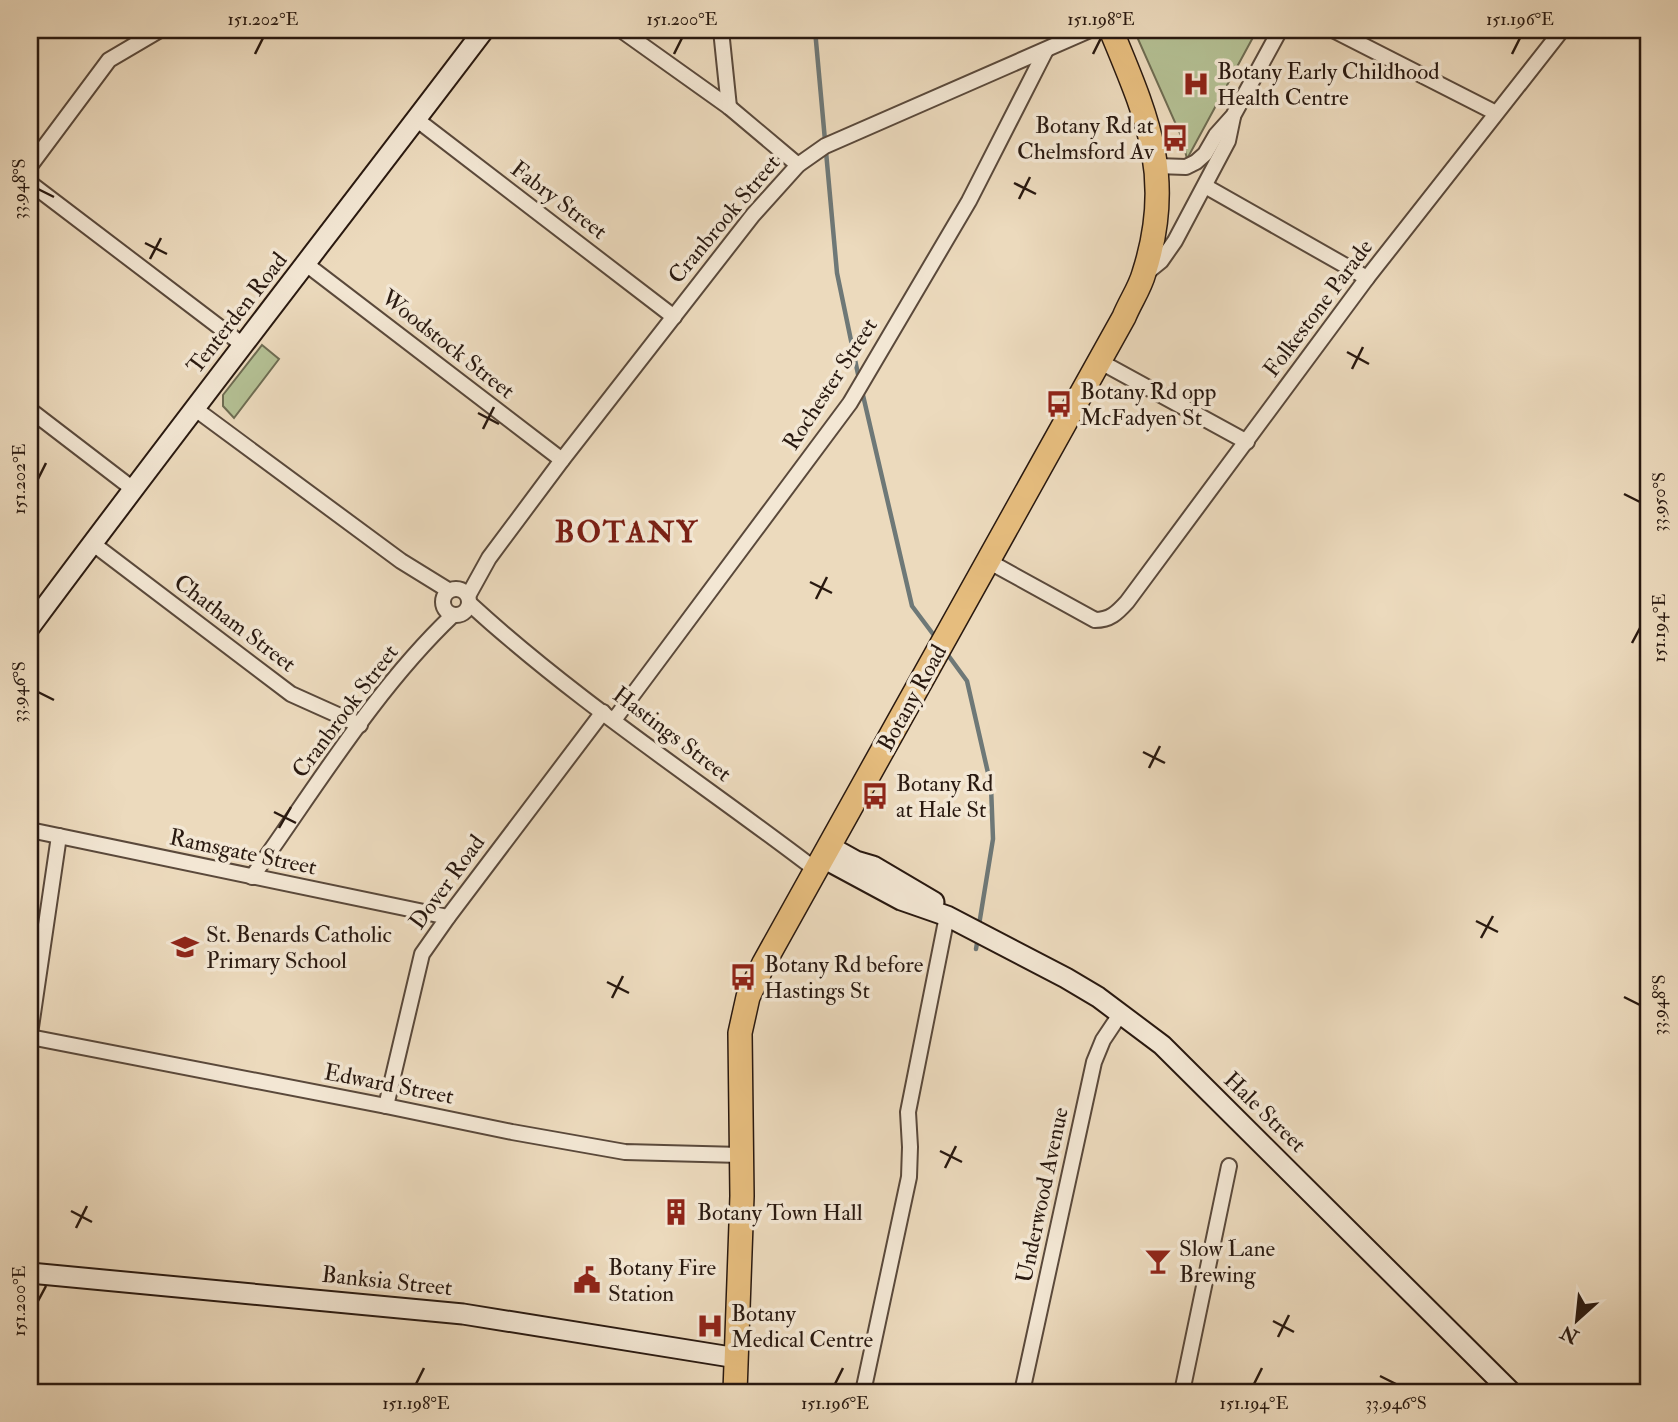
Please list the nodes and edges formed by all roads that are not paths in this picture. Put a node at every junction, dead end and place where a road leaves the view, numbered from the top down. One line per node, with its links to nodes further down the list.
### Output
1 (160, 30): 16 (street)
2 (484, 30): 14 (street, Tenterden Road)
3 (621, 30): 11 (street)
4 (722, 30): 11 (street)
5 (1090, 30): 10 (street, Cranbrook Street)
6 (1111, 30): 17 (main road, Botany Road)
7 (1280, 30): 13 (street)
8 (1333, 30): 12 (street)
9 (1563, 30): 12 (street, Folkestone Parade)
10 (1046, 50): 15 (street, Cranbrook Street); 35 (street, Rochester Street)
11 (729, 107): 15 (street)
12 (1496, 113): 22 (street, Folkestone Parade)
13 (1233, 116): 17 (street); 19 (street)
14 (416, 120): 20 (street, Tenterden Road); 23 (street, Fabry Street)
15 (797, 165): 23 (street, Cranbrook Street)
16 (30, 166)
17 (1157, 166): 21 (main road, Botany Road)
18 (30, 183): 24 (street)
19 (1205, 187): 21 (street); 22 (street)
20 (306, 264): 24 (street, Tenterden Road); 29 (street, Woodstock Street)
21 (1144, 275): 25 (main road, Botany Road)
22 (1367, 278): 28 (street, Folkestone Parade)
23 (674, 317): 29 (street, Cranbrook Street)
24 (243, 345): 26 (street, Tenterden Road)
25 (1099, 361): 28 (street); 32 (main road, Botany Road)
26 (194, 408): 30 (street, Tenterden Road); 33 (street, Hastings Street)
27 (30, 410): 30 (street)
28 (1247, 442): 32 (street, Folkestone Parade)
29 (562, 460): 33 (street, Cranbrook Street)
30 (132, 489): 31 (street, Tenterden Road)
31 (92, 543): 34 (street, Tenterden Road); 36 (street, Chatham Street)
32 (988, 561): 39 (main road, Botany Road)
33 (455, 602): 35 (street, Hastings Street); 36 (street, Cranbrook Street)
34 (30, 627)
35 (609, 716): 39 (street, Hastings Street); 42 (street, Dover Road)
36 (360, 725): 40 (street, Cranbrook Street)
37 (30, 830): 38 (street, Ramsgate Street)
38 (59, 836): 40 (street, Ramsgate Street); 44 (street)
39 (823, 858): 41 (street, Hale Street); 46 (main road, Botany Road)
40 (252, 877): 42 (street, Ramsgate Street)
41 (947, 916): 43 (street, Hale Street); 51 (street)
42 (447, 917): 45 (street, Dover Road)
43 (1117, 1019): 52 (street, Underwood Avenue); 54 (street, Hale Street)
44 (30, 1036): 45 (street, Edward Street)
45 (386, 1106): 46 (street, Edward Street)
46 (741, 1155): 49 (main road, Botany Road)
47 (1229, 1166): 53 (street)
48 (30, 1273): 49 (street, Banksia Street)
49 (737, 1358): 50 (main road, Botany Road)
50 (735, 1392)
51 (863, 1392)
52 (1022, 1392)
53 (1182, 1392)
54 (1511, 1392)

